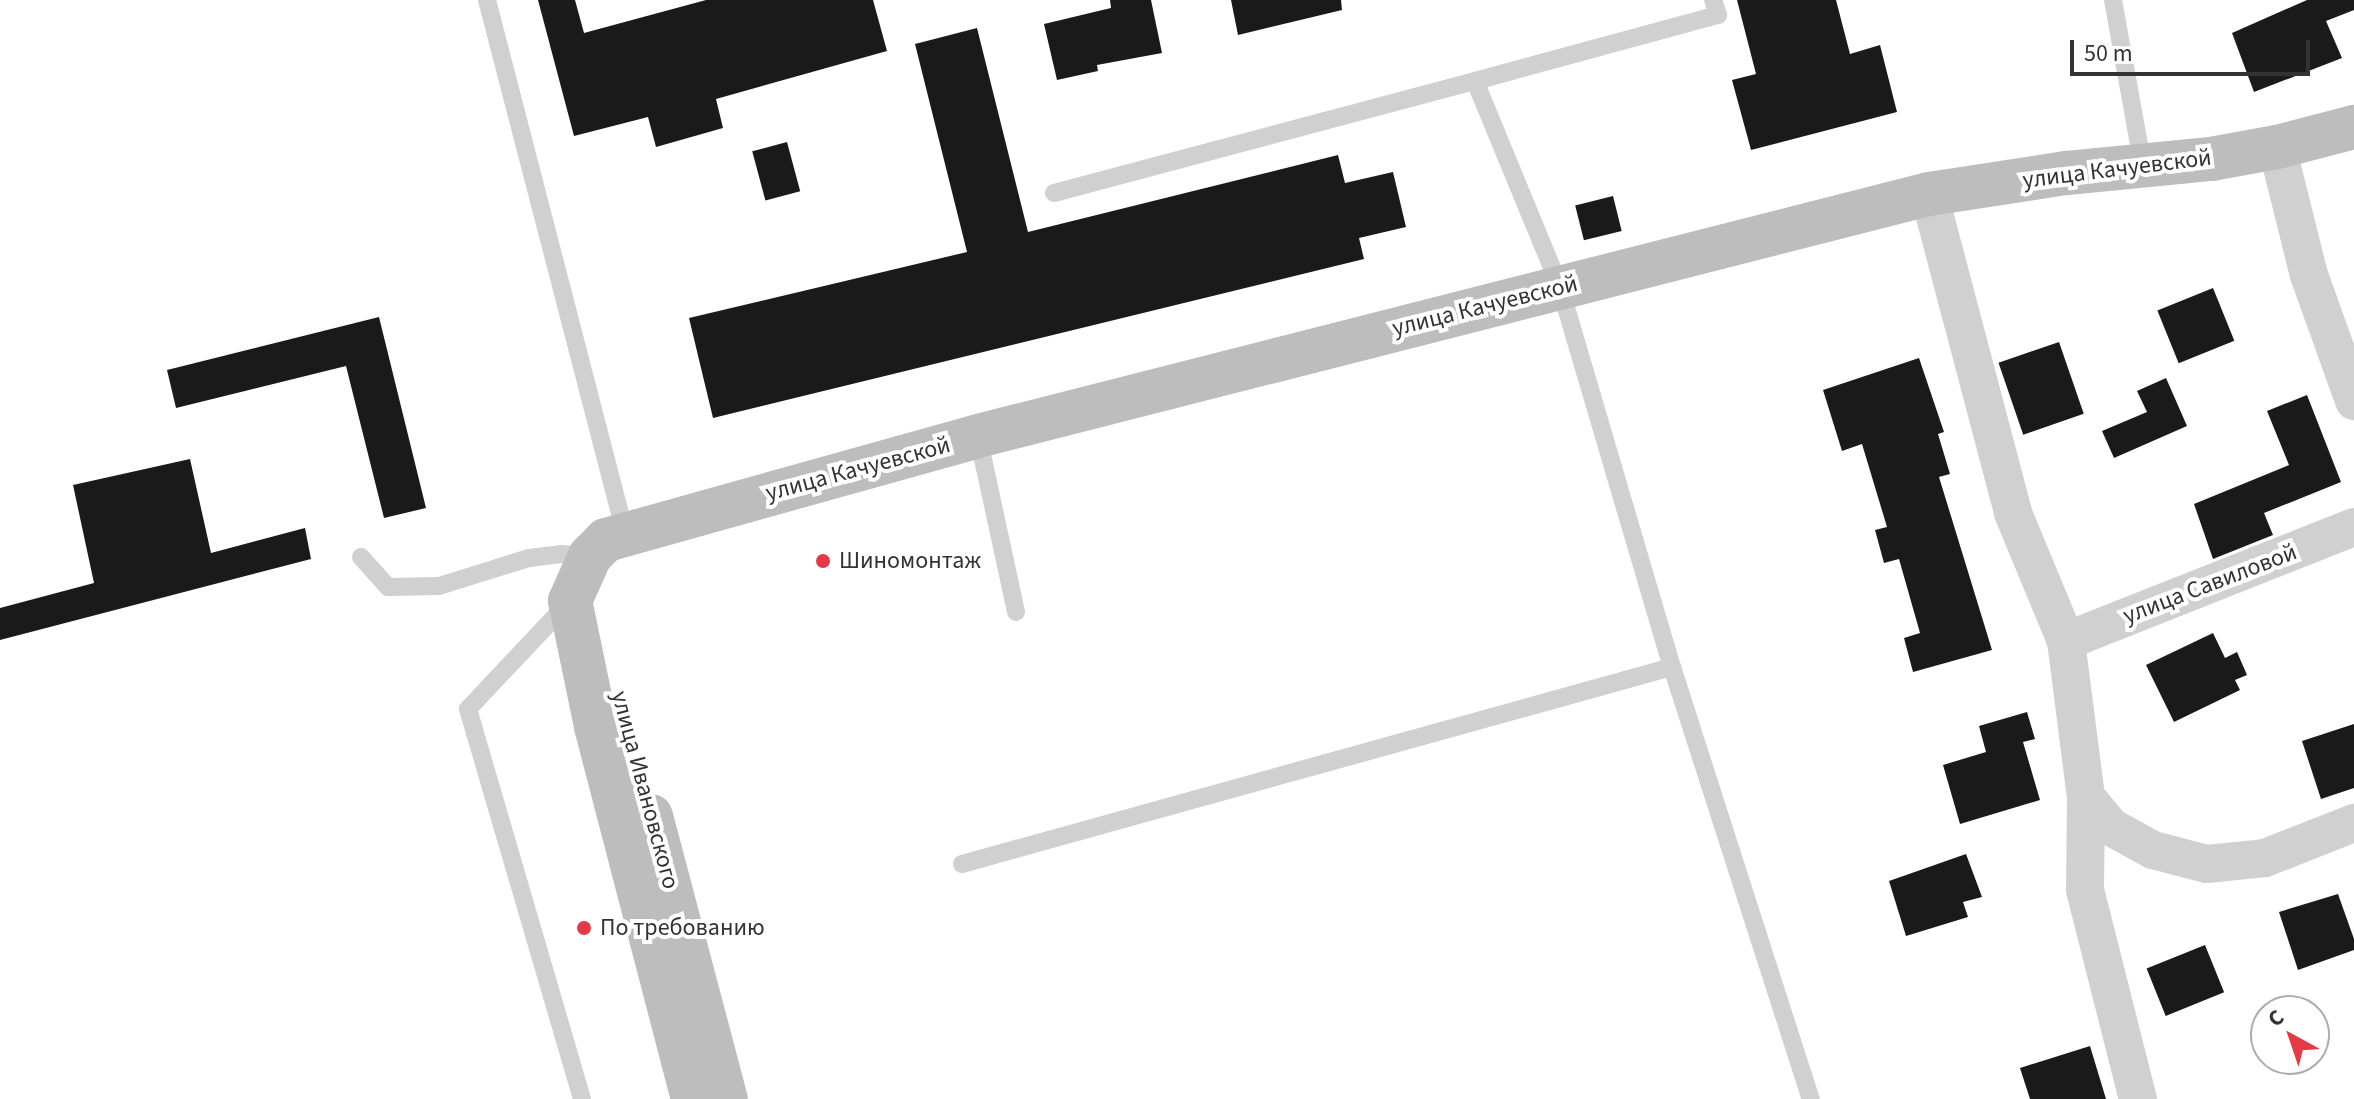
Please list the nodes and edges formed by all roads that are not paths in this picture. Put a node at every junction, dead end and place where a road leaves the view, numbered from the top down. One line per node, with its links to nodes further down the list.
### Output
1 (487, 0): 15 (lane)
2 (1713, 0): 4 (lane)
3 (2113, 0): 7 (lane)
4 (1475, 81): 8 (lane); 10 (lane)
5 (2354, 127): 6 (street, улица Качуевской)
6 (2277, 147): 7 (street, улица Качуевской); 11 (street)
7 (2143, 166): 9 (street, улица Качуевской)
8 (1054, 193)
9 (1929, 194): 10 (street, улица Качуевской); 17 (street)
10 (1560, 287): 12 (street, улица Качуевской); 18 (lane)
11 (2354, 401)
12 (978, 436): 15 (street, улица Качуевской); 16 (lane)
13 (2354, 527): 17 (street, улица Савиловой)
14 (361, 557): 15 (lane)
15 (592, 567): 22 (lane); 23 (street, улица Ивановского); 24 (street, улица Ивановского)
16 (1016, 612)
17 (2066, 641): 19 (street)
18 (1672, 667): 21 (lane); 25 (lane)
19 (2086, 797): 20 (street); 26 (street)
20 (2354, 823)
21 (962, 864)
22 (582, 1099)
23 (693, 1099)
24 (726, 1099)
25 (1811, 1099)
26 (2138, 1099)

